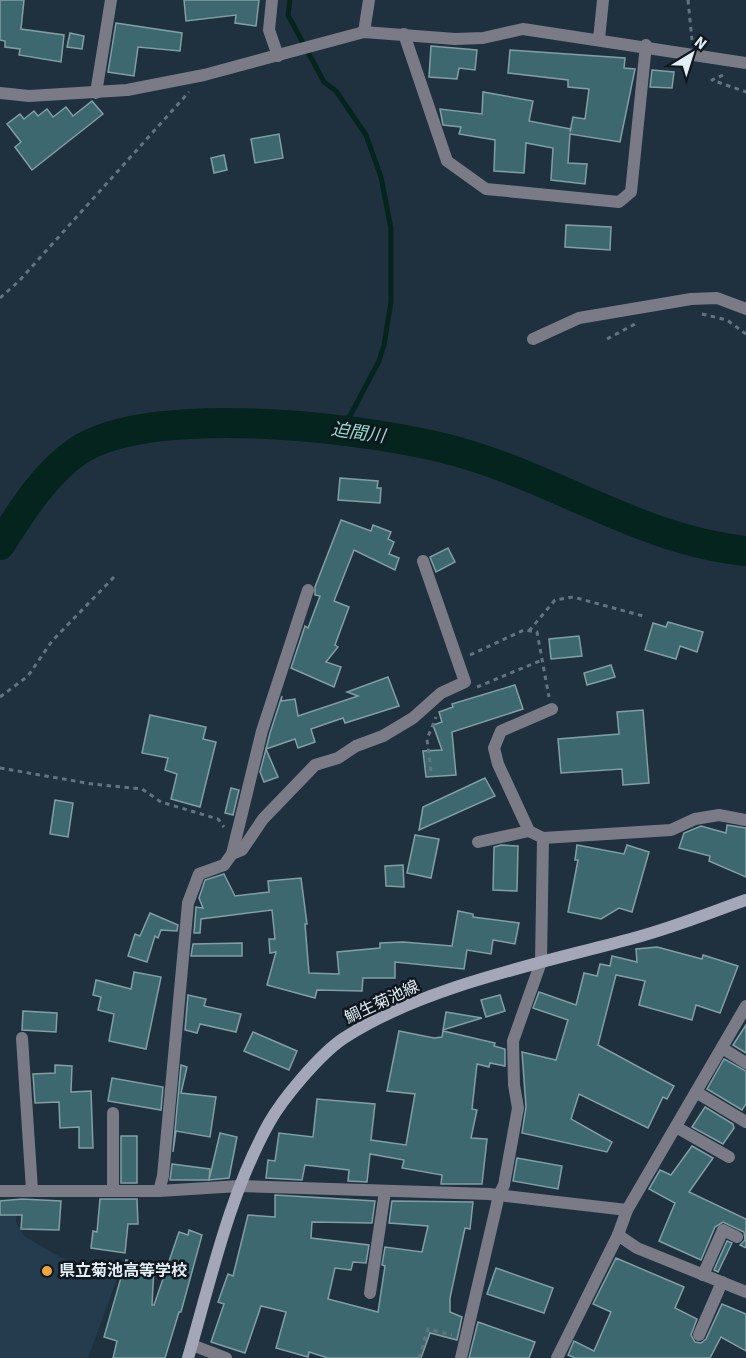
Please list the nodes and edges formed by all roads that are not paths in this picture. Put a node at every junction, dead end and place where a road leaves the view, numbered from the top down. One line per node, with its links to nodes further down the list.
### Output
1 (111, 0): 12 (street)
2 (272, 0): 9 (street)
3 (369, 0): 5 (street)
4 (603, 0): 7 (street)
5 (364, 32): 6 (street); 9 (street)
6 (404, 34): 7 (street); 8 (street)
7 (599, 39): 8 (street)
8 (646, 45): 10 (street)
9 (278, 57): 12 (street)
10 (746, 63)
11 (0, 93): 12 (street)
12 (96, 93)
13 (746, 309): 14 (street)
14 (533, 339)
15 (423, 561): 22 (street)
16 (308, 590): 22 (street)
17 (552, 709): 19 (street)
18 (746, 820): 20 (street)
19 (529, 831): 20 (street); 21 (street)
20 (543, 838): 24 (street)
21 (478, 842)
22 (232, 854): 38 (street)
23 (746, 900): 24 (main road, 鯛生菊池線)
24 (541, 962): 34 (main road, 鯛生菊池線); 40 (street)
25 (746, 1006): 27 (street)
26 (22, 1038): 35 (street)
27 (722, 1048): 28 (street); 29 (street)
28 (746, 1063)
29 (696, 1092): 31 (street); 32 (street)
30 (113, 1113): 37 (street)
31 (746, 1122)
32 (676, 1127): 33 (street); 41 (street)
33 (729, 1157)
34 (239, 1186): 38 (street); 39 (street); 49 (main road, 鯛生菊池線)
35 (32, 1190): 36 (street); 37 (street)
36 (0, 1191)
37 (112, 1191): 38 (street)
38 (159, 1191)
39 (385, 1191): 40 (street); 47 (street)
40 (499, 1195): 41 (street); 52 (street)
41 (627, 1210): 42 (street)
42 (618, 1235): 44 (street); 53 (street)
43 (737, 1237): 44 (street)
44 (703, 1275): 45 (street)
45 (722, 1282): 46 (street); 48 (street)
46 (746, 1292)
47 (370, 1293)
48 (699, 1335)
49 (192, 1345): 50 (main road, 鯛生菊池線); 51 (street)
50 (188, 1358)
51 (226, 1358)
52 (461, 1358)
53 (557, 1358)

